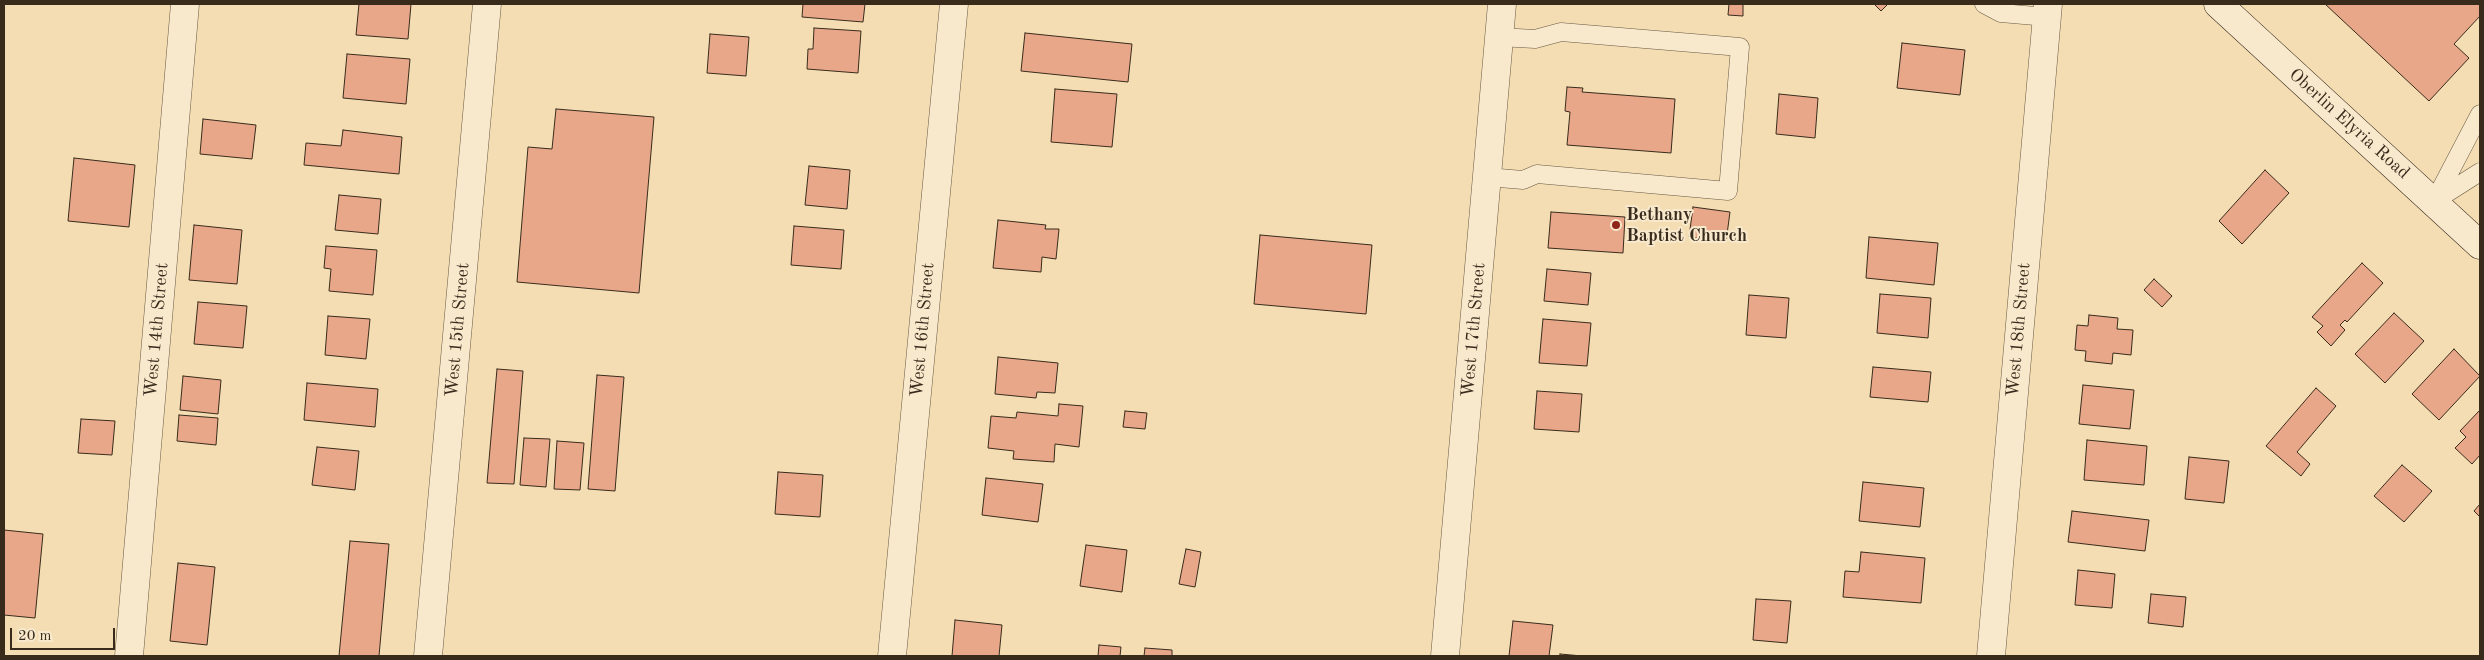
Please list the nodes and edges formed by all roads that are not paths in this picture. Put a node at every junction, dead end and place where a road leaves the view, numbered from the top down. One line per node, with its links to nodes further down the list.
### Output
1 (185, 4): 14 (street, West 14th Street)
2 (487, 4): 15 (street, West 15th Street)
3 (954, 4): 16 (street, West 16th Street)
4 (1502, 4): 8 (street, West 17th Street)
5 (1984, 4): 7 (lane)
6 (2222, 5): 12 (street, Oberlin Elyria Road)
7 (2047, 10): 18 (street, West 18th Street)
8 (1499, 37): 11 (street, West 17th Street); 11 (lane)
9 (2480, 114): 12 (lane)
10 (2480, 172): 12 (lane)
11 (1487, 177): 17 (street, West 17th Street)
12 (2434, 202): 13 (street, Oberlin Elyria Road)
13 (2480, 244)
14 (129, 656)
15 (428, 656)
16 (892, 656)
17 (1445, 656)
18 (1991, 656)

